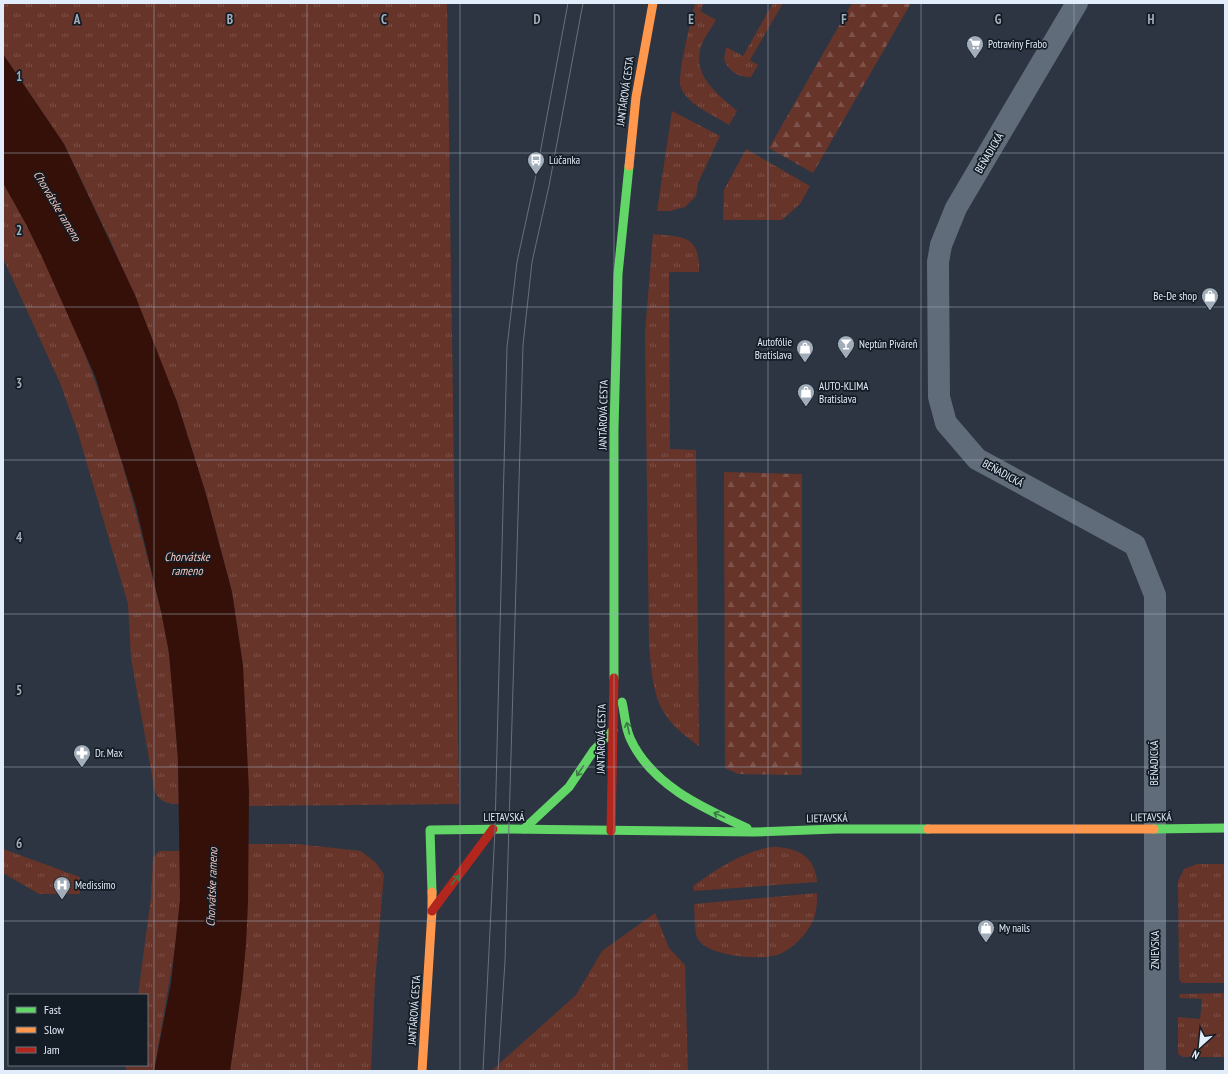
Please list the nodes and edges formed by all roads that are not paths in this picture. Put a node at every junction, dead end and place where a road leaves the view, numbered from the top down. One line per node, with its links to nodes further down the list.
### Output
1 (653, 3): 3 (street, JANTÁROVÁ CESTA)
2 (1077, 3): 9 (street, BEŇADICKÁ)
3 (614, 668): 4 (street, JANTÁROVÁ CESTA); 11 (street, one-way to 3)
4 (613, 730): 7 (street, one-way to 7); 10 (street, JANTÁROVÁ CESTA)
5 (1225, 828): 9 (street, LIETAVSKÁ)
6 (493, 829): 7 (street, LIETAVSKÁ); 8 (street, LIETAVSKÁ); 12 (street, one-way to 6)
7 (524, 829): 10 (street, LIETAVSKÁ)
8 (430, 830): 12 (street, JANTÁROVÁ CESTA)
9 (1154, 830): 11 (street, LIETAVSKÁ); 14 (street, ZNIEVSKA)
10 (611, 831): 11 (street, LIETAVSKÁ)
11 (754, 832)
12 (432, 911): 13 (street, JANTÁROVÁ CESTA)
13 (422, 1071)
14 (1155, 1071)

